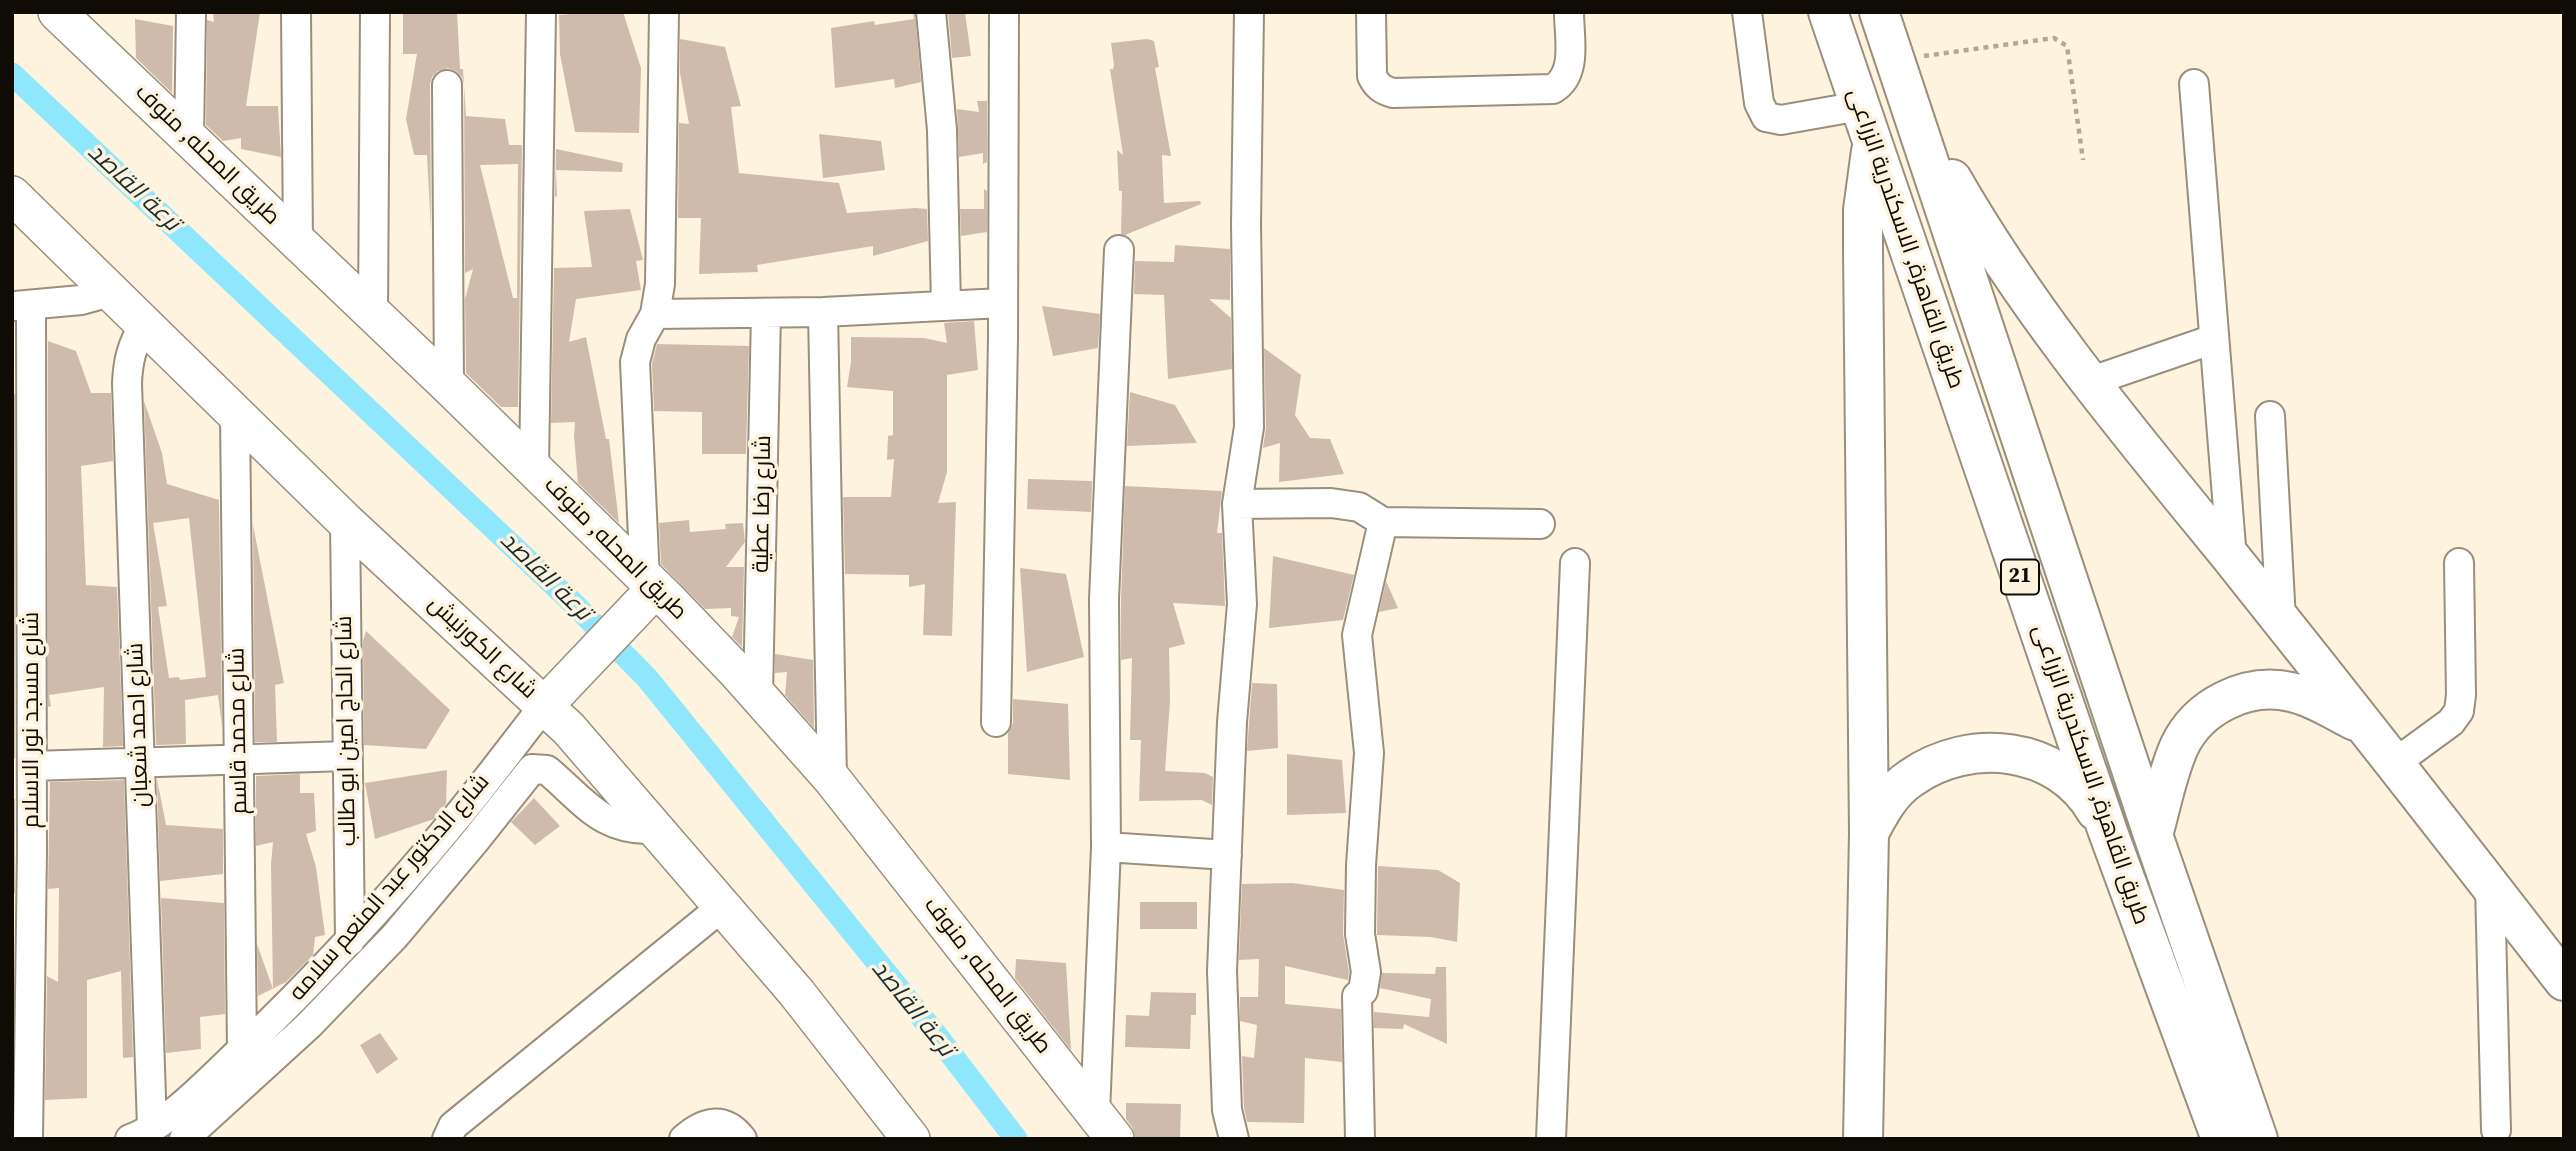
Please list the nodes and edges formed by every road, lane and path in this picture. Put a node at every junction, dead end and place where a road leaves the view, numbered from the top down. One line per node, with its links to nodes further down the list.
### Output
1 (57, 12): 20 (main road, طريق المحله, منوف)
2 (191, 12): 20 (street)
3 (296, 12): 24 (street)
4 (375, 12): 31 (street)
5 (541, 12): 42 (street)
6 (664, 12): 33 (street)
7 (931, 12): 29 (street)
8 (1004, 12): 27 (street)
9 (1249, 12): 43 (street)
10 (1371, 12): 11 (street)
11 (1569, 12)
12 (1747, 12): 19 (street)
13 (1828, 12): 19 (highway, طريق القاهرة, الاسكندرية الزراعى / 21)
14 (1879, 12): 15 (highway, طريق القاهرة, الاسكندرية الزراعى / 21)
15 (1895, 60): 18 (highway, طريق القاهرة, الاسكندرية الزراعى / 21); 22 (path)
16 (2194, 84): 35 (street)
17 (447, 85): 37 (street)
18 (1911, 105): 36 (highway); 66 (highway, طريق القاهرة, الاسكندرية الزراعى / 21)
19 (1860, 106): 21 (highway, طريق القاهرة, الاسكندرية الزراعى / 21)
20 (189, 138): 24 (main road, طريق المحله, منوف)
21 (1872, 144): 64 (highway, طريق القاهرة, الاسكندرية الزراعى / 21); 65 (highway)
22 (2083, 160)
23 (12, 195): 26 (main road, شارع الكورنيش)
24 (298, 242): 31 (main road, طريق المحله, منوف)
25 (1119, 250): 67 (street)
26 (110, 292): 28 (street); 34 (main road, شارع الكورنيش)
27 (1002, 303): 29 (street); 55 (street)
28 (22, 306): 38 (street, شارع مسجد نور الاسلام)
29 (946, 306): 30 (street)
30 (823, 312): 32 (street); 62 (street)
31 (373, 313): 37 (main road, طريق المحله, منوف)
32 (766, 313): 33 (street); 53 (street, شارع رضا عطية)
33 (655, 314): 51 (street)
34 (144, 326): 39 (main road, شارع الكورنيش); 59 (street, شارع احمد شعبان)
35 (2214, 339): 36 (street); 48 (street)
36 (2089, 382): 48 (highway)
37 (449, 386): 42 (main road, طريق المحله, منوف)
38 (22, 409): 41 (street, شارع مسجد نور الاسلام)
39 (235, 414): 44 (main road, شارع الكورنيش); 58 (street, شارع محمد قاسم)
40 (2270, 416): 52 (street)
41 (22, 467): 47 (street, شارع مسجد نور الاسلام)
42 (534, 469): 51 (main road, طريق المحله, منوف)
43 (1237, 504): 45 (street); 69 (street)
44 (345, 522): 54 (main road, شارع الكورنيش); 57 (street, شارع الحاج امين ابو طالب)
45 (1384, 522): 46 (street); 85 (street)
46 (1540, 524)
47 (22, 547): 61 (street, شارع مسجد نور الاسلام)
48 (2232, 559): 52 (highway)
49 (2459, 563): 60 (street)
50 (1575, 564): 86 (street)
51 (651, 584): 53 (main road, طريق المحله, منوف); 54 (main road)
52 (2281, 620): 56 (highway)
53 (758, 695): 62 (main road, طريق المحله, منوف)
54 (544, 706): 63 (main road, شارع الكورنيش); 72 (street, شارع الدكتور عبد المنعم سلامه)
55 (996, 723)
56 (2366, 726): 60 (highway); 66 (highway)
57 (348, 756): 58 (street); 72 (street, شارع الحاج امين ابو طالب)
58 (239, 760): 59 (street); 74 (street, شارع محمد قاسم)
59 (140, 763): 61 (street); 77 (street, شارع احمد شعبان)
60 (2395, 763): 70 (highway)
61 (32, 766): 68 (street, شارع مسجد نور الاسلام)
62 (832, 779): 75 (main road, طريق المحله, منوف)
63 (655, 829): 71 (main road, شارع الكورنيش); 79 (street, شارع الدكتور عبد المنعم سلامه)
64 (2108, 832): 65 (highway); 88 (highway, طريق القاهرة, الاسكندرية الزراعى / 21)
65 (1869, 833): 87 (highway)
66 (2153, 835): 89 (highway, طريق القاهرة, الاسكندرية الزراعى / 21)
67 (1106, 847): 69 (street); 75 (street)
68 (22, 852): 78 (street, شارع مسجد نور الاسلام)
69 (1227, 855): 84 (street)
70 (2490, 886): 73 (highway); 76 (street)
71 (723, 906): 80 (street); 83 (main road, شارع الكورنيش)
72 (350, 941): 74 (street, شارع الدكتور عبد المنعم سلامه)
73 (2564, 981)
74 (242, 1049): 77 (street, شارع الدكتور عبد المنعم سلامه)
75 (1105, 1126)
76 (2496, 1130)
77 (141, 1133)
78 (20, 1135)
79 (184, 1139)
80 (447, 1139)
81 (684, 1139): 82 (street)
82 (742, 1139)
83 (911, 1139)
84 (1234, 1139)
85 (1360, 1139)
86 (1551, 1139)
87 (1863, 1139)
88 (2221, 1139)
89 (2258, 1139)

